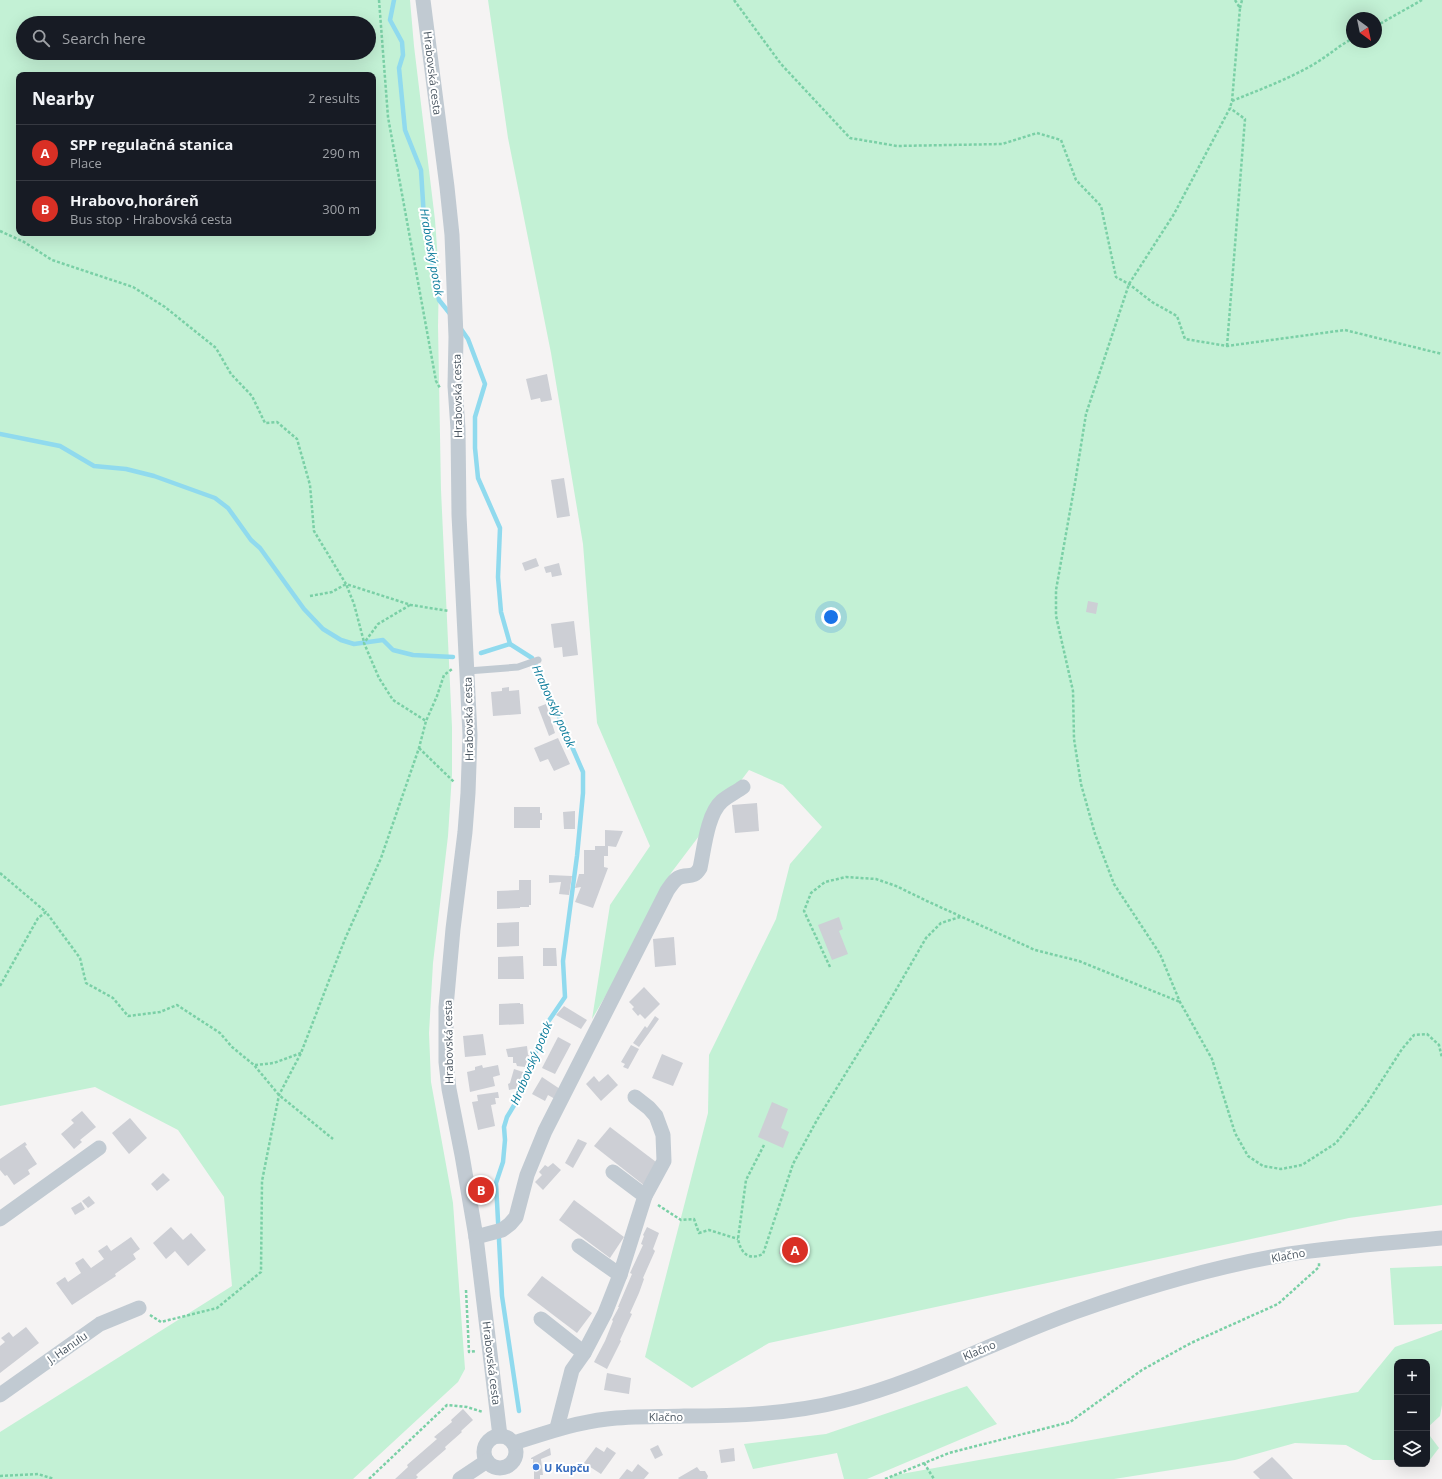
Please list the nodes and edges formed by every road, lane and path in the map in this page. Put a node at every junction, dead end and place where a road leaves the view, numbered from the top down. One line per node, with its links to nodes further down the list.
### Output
1 (379, 0): 16 (path)
2 (423, 0): 23 (street, Hrabovská cesta)
3 (734, 0): 13 (path)
4 (1235, 0): 7 (path)
5 (1242, 0): 7 (path)
6 (1422, 0): 8 (path)
7 (1240, 8): 10 (path)
8 (1382, 23)
9 (1346, 42): 10 (path)
10 (1232, 101): 11 (path)
11 (1230, 108): 13 (path); 14 (path)
12 (0, 231): 17 (path)
13 (1129, 284): 14 (path); 33 (path)
14 (1227, 346): 15 (path)
15 (1442, 354)
16 (441, 391)
17 (346, 584): 18 (path); 19 (path); 21 (path)
18 (310, 596)
19 (410, 605): 20 (path); 21 (path)
20 (454, 612)
21 (364, 643): 24 (path)
22 (538, 660): 23 (lane)
23 (462, 668): 24 (path); 45 (street, Hrabovská cesta)
24 (426, 721): 25 (path)
25 (419, 748): 26 (path); 34 (path)
26 (456, 784)
27 (742, 787): 45 (street)
28 (0, 873): 29 (path)
29 (46, 912): 32 (path); 36 (path)
30 (960, 916): 31 (path); 33 (path); 47 (path)
31 (830, 967)
32 (0, 986)
33 (1180, 1002): 35 (path)
34 (301, 1053): 36 (path); 37 (path)
35 (1442, 1058)
36 (254, 1065): 37 (path)
37 (279, 1095): 39 (path); 51 (path)
38 (634, 1097): 43 (street)
39 (333, 1139)
40 (764, 1145): 47 (path)
41 (99, 1148): 44 (street)
42 (613, 1172): 43 (street)
43 (645, 1196): 47 (path); 50 (street)
44 (0, 1219)
45 (476, 1237): 57 (street, Hrabovská cesta)
46 (1442, 1238): 56 (street, Klačno)
47 (738, 1239)
48 (579, 1246): 50 (street)
49 (1319, 1267): 60 (path)
50 (620, 1275): 53 (street)
51 (139, 1308): 54 (street, J. Hanulu)
52 (541, 1319): 53 (street)
53 (584, 1353): 56 (street)
54 (0, 1395)
55 (487, 1413): 64 (path)
56 (557, 1428): 58 (street, Klačno)
57 (500, 1436): 58 (street); 59 (street)
58 (514, 1443): 61 (street)
59 (487, 1461): 61 (street); 65 (street)
60 (924, 1463): 66 (path); 67 (path)
61 (501, 1474)
62 (0, 1476): 63 (path)
63 (54, 1479)
64 (369, 1479)
65 (460, 1479)
66 (885, 1479)
67 (934, 1479)

